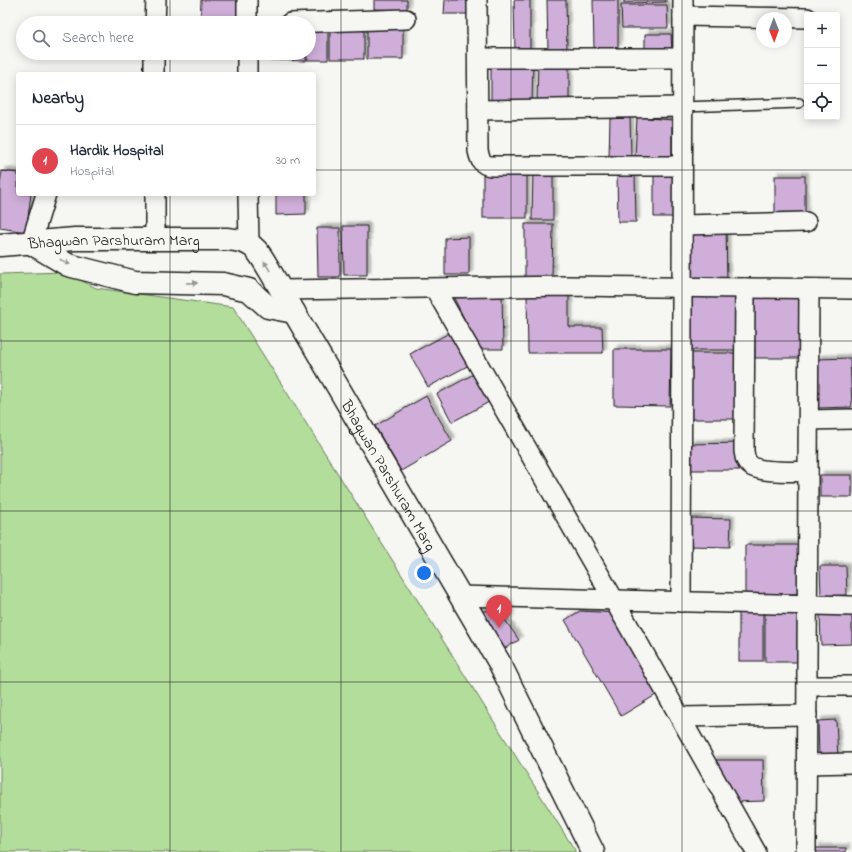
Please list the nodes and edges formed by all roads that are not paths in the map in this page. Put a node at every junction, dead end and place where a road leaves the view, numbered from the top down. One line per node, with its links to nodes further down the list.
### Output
1 (156, 0): 5 (street)
2 (247, 0): 6 (street)
3 (477, 0): 10 (street)
4 (683, 8): 7 (street); 11 (street)
5 (155, 16)
6 (247, 16)
7 (804, 18)
8 (406, 19): 9 (street)
9 (316, 22)
10 (478, 58): 11 (street); 18 (street)
11 (682, 58): 17 (street)
12 (154, 60): 14 (street)
13 (247, 60): 15 (street)
14 (154, 72)
15 (247, 72)
16 (799, 104): 17 (lane)
17 (682, 107): 18 (street); 19 (street)
18 (478, 110): 19 (street)
19 (682, 166): 24 (street)
20 (45, 196): 26 (street)
21 (155, 196): 25 (street)
22 (248, 196): 27 (street)
23 (806, 222): 24 (street)
24 (682, 225): 29 (street)
25 (155, 239): 26 (street, Bhagwan Parshuram Marg); 27 (street, Bhagwan Parshuram Marg)
26 (31, 243): 28 (street); 35 (street, Bhagwan Parshuram Marg, one-way to 35)
27 (249, 243): 34 (street, Bhagwan Parshuram Marg, one-way to 27)
28 (0, 245)
29 (682, 288): 30 (street); 31 (street); 41 (street)
30 (745, 288): 32 (street); 38 (street)
31 (435, 289): 34 (street); 40 (street)
32 (809, 289): 33 (street); 37 (street)
33 (852, 289)
34 (281, 290): 35 (street, Bhagwan Parshuram Marg)
35 (294, 312): 39 (street, Bhagwan Parshuram Marg)
36 (852, 419): 37 (street)
37 (809, 420): 38 (street)
38 (808, 472): 42 (street)
39 (460, 596): 40 (street); 50 (street, Bhagwan Parshuram Marg)
40 (614, 600): 41 (street); 47 (street)
41 (681, 602): 42 (street)
42 (808, 606): 43 (street); 44 (street)
43 (852, 606)
44 (807, 686): 45 (street); 46 (street)
45 (852, 686)
46 (807, 714): 47 (street); 49 (street)
47 (680, 717): 51 (street)
48 (852, 763): 49 (street)
49 (807, 764): 52 (street)
50 (592, 852)
51 (756, 852)
52 (806, 852)

